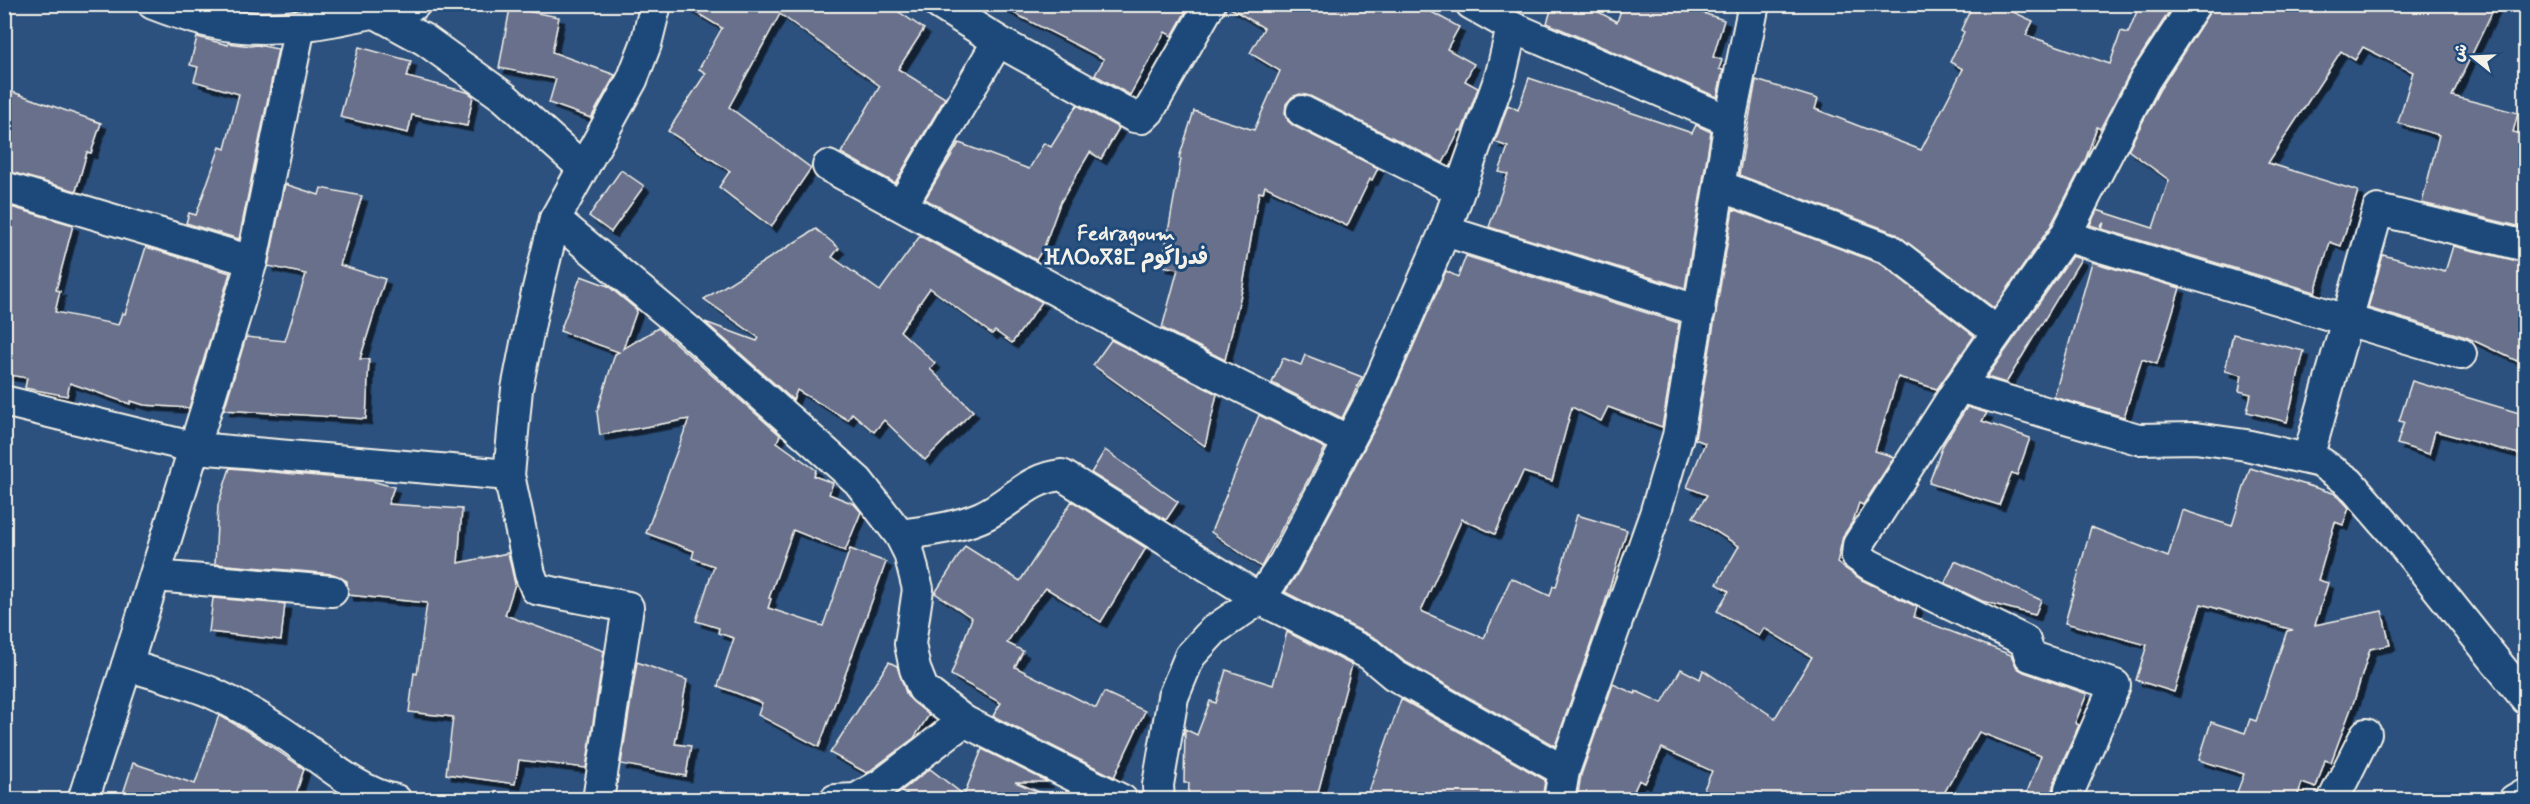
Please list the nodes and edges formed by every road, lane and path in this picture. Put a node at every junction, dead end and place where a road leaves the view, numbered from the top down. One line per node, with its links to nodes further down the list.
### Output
1 (153, 4): 10 (street)
2 (416, 4): 9 (street)
3 (656, 4): 16 (street)
4 (939, 4): 12 (street)
5 (1210, 4): 12 (street)
6 (1471, 4): 11 (street)
7 (1754, 4): 14 (street)
8 (2195, 4): 23 (street)
9 (374, 12): 10 (street); 16 (street)
10 (300, 26): 25 (street)
11 (1512, 27): 14 (street); 19 (street)
12 (998, 41): 20 (street)
13 (1302, 111): 19 (street)
14 (1730, 121): 17 (street)
15 (828, 166): 20 (street)
16 (583, 168): 21 (street)
17 (1720, 186): 26 (street); 28 (street)
18 (4, 187): 25 (street)
19 (1459, 190): 22 (street)
20 (902, 205): 32 (street)
21 (555, 219): 35 (street); 36 (street)
22 (1445, 231): 26 (street); 32 (street)
23 (2065, 236): 27 (street); 28 (street)
24 (2526, 246): 27 (street)
25 (252, 261): 33 (street)
26 (1700, 311): 44 (street)
27 (2346, 320): 29 (street); 34 (street)
28 (1997, 332): 30 (street)
29 (2461, 354)
30 (1959, 387): 34 (street); 45 (street)
31 (4, 401): 33 (street)
32 (1349, 441): 39 (street)
33 (196, 448): 35 (street); 37 (street)
34 (2308, 458): 41 (street)
35 (509, 475): 49 (street)
36 (900, 535): 39 (street); 42 (street)
37 (155, 576): 38 (street); 40 (street)
38 (332, 591)
39 (1260, 600): 44 (street); 52 (street)
40 (127, 665): 47 (street); 48 (street)
41 (2526, 699)
42 (964, 721): 50 (street); 51 (street)
43 (2366, 734): 53 (street)
44 (1562, 785)
45 (2070, 789)
46 (2526, 793): 54 (street)
47 (389, 799)
48 (83, 800)
49 (598, 800)
50 (835, 800)
51 (1122, 800)
52 (1159, 800)
53 (2333, 800)
54 (2514, 800)

